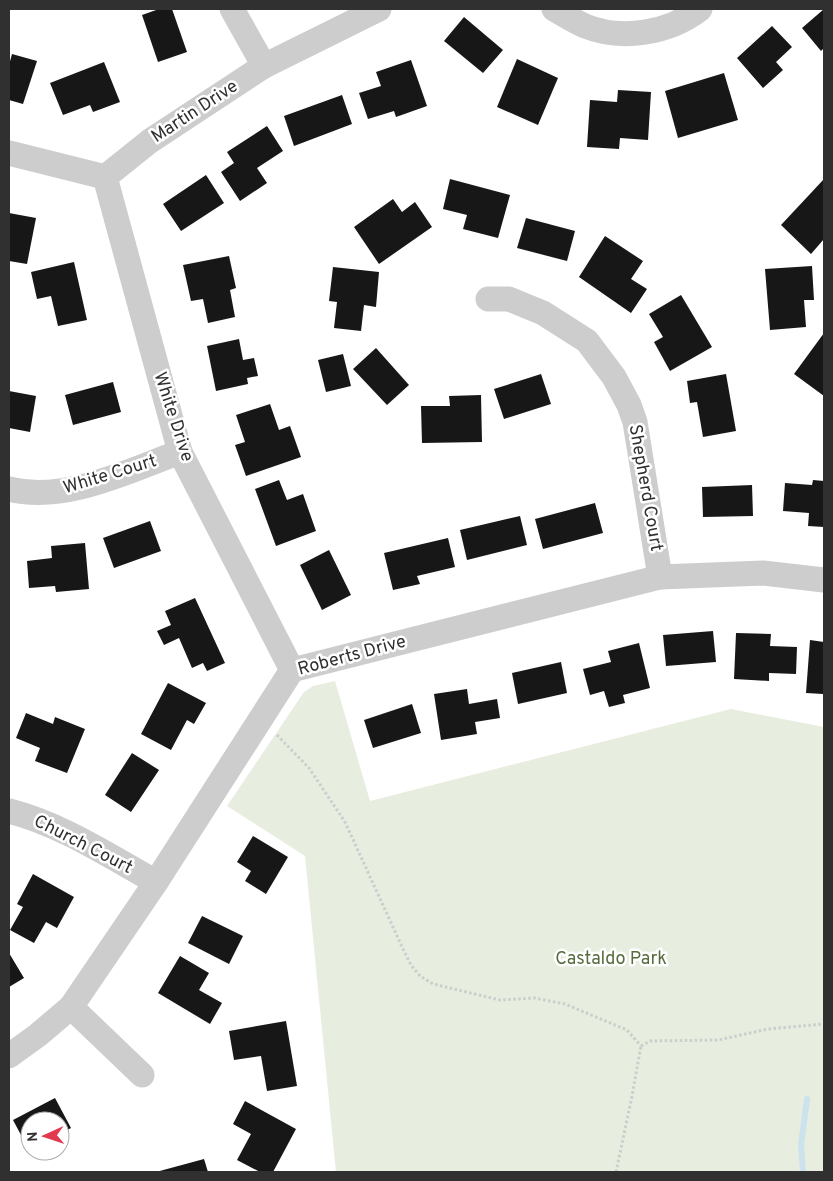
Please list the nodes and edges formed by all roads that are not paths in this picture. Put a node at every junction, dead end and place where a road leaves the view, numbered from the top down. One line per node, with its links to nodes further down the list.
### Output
1 (232, 9): 5 (street)
2 (379, 9): 5 (street, Martin Drive)
3 (554, 9): 4 (street)
4 (700, 9)
5 (264, 66): 7 (street, Martin Drive)
6 (9, 153): 7 (street)
7 (105, 177): 9 (street, White Drive)
8 (488, 299): 11 (street, Shepherd Court)
9 (180, 452): 10 (street, White Court); 13 (street, White Drive)
10 (9, 489)
11 (660, 577): 12 (street, Roberts Drive); 13 (street, Roberts Drive)
12 (824, 580)
13 (292, 670): 15 (street, Roberts Drive)
14 (9, 812): 15 (street, Church Court)
15 (156, 882): 16 (street, Roberts Drive)
16 (71, 1007): 17 (street, Roberts Drive); 18 (street)
17 (9, 1056)
18 (142, 1075)

